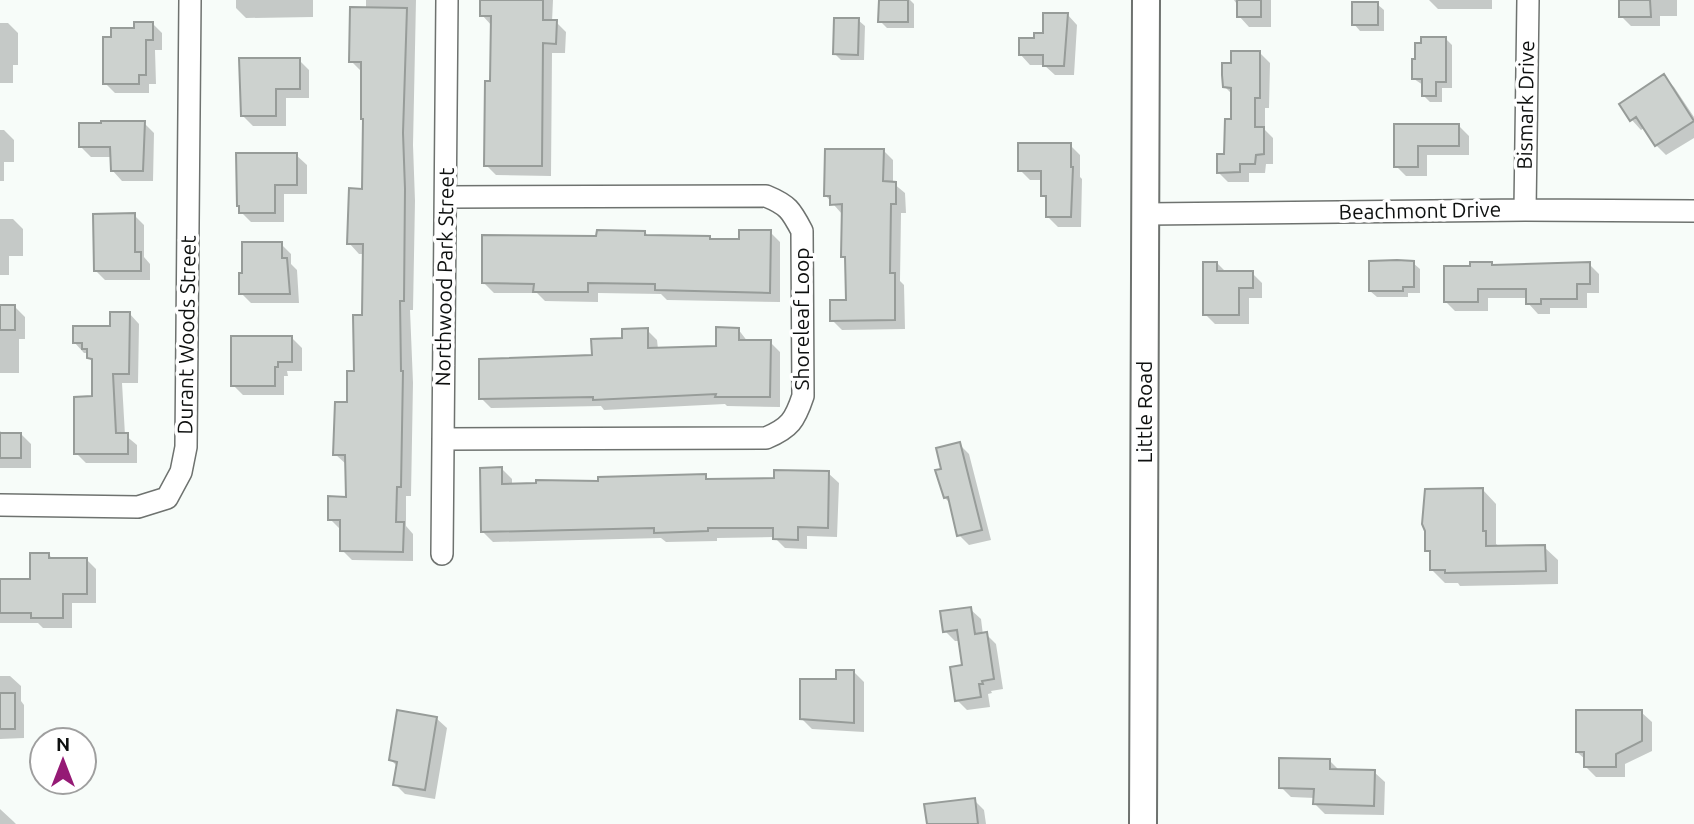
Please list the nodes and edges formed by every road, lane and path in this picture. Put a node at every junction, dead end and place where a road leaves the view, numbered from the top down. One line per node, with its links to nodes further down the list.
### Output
1 (190, 0): 10 (street, Durant Woods Street)
2 (447, 0): 5 (street, Northwood Park Street)
3 (1146, 0): 8 (street, Little Road)
4 (1528, 0): 6 (street, Bismark Drive)
5 (446, 197): 9 (street, Northwood Park Street); 9 (street, Shoreleaf Loop)
6 (1525, 210): 7 (street, Beachmont Drive); 8 (street, Beachmont Drive)
7 (1694, 211)
8 (1146, 214): 12 (street, Little Road)
9 (443, 439): 11 (street, Northwood Park Street)
10 (0, 505)
11 (442, 554)
12 (1143, 824)

